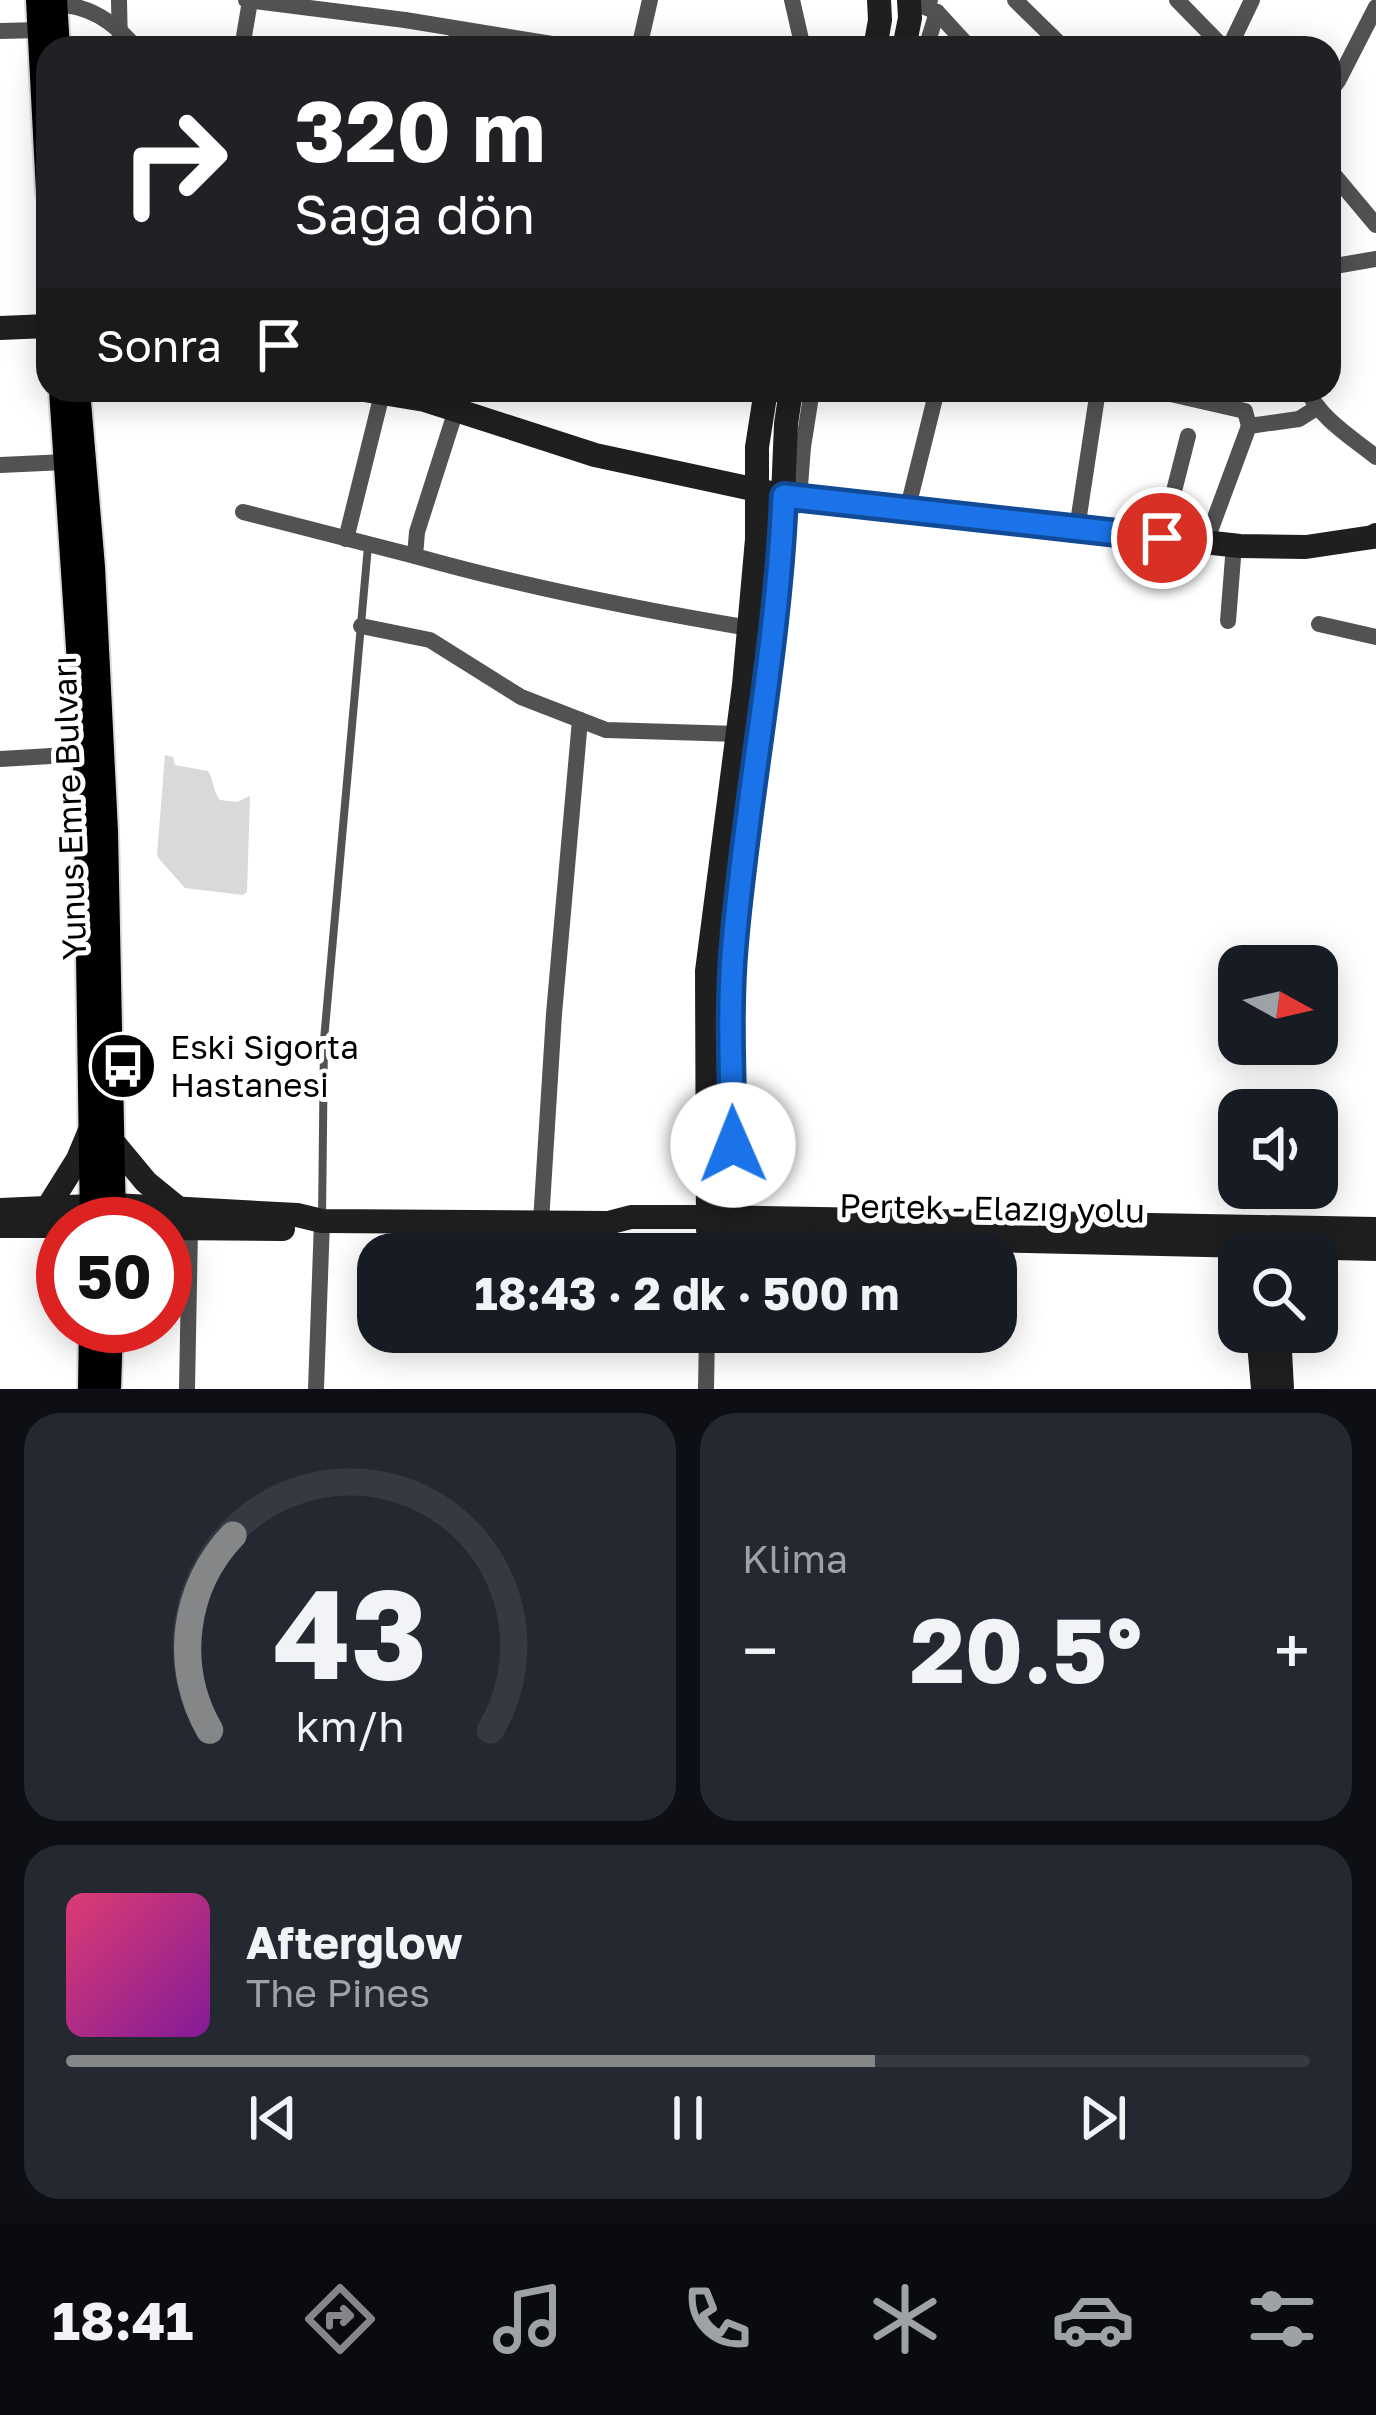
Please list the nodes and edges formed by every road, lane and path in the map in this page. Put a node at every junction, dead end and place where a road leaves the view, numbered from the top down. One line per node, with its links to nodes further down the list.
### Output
1 (119, 0): 14 (street)
2 (248, 0): 13 (street); 19 (street)
3 (650, 0): 22 (street)
4 (791, 0): 23 (street)
5 (1015, 0): 28 (street)
6 (1177, 0): 29 (street)
7 (1252, 0): 30 (street)
8 (422, 1): 13 (street)
9 (879, 3): 10 (street); 24 (main road)
10 (922, 5): 25 (main road); 26 (street); 27 (street)
11 (1376, 8): 31 (street)
12 (47, 14): 14 (street); 16 (street)
13 (418, 22): 15 (street)
14 (119, 27): 17 (street); 18 (street)
15 (459, 29): 20 (street); 21 (street)
16 (0, 31)
17 (119, 36)
18 (126, 36)
19 (244, 36)
20 (457, 36)
21 (502, 36)
22 (642, 36)
23 (800, 36)
24 (877, 36)
25 (909, 36)
26 (925, 36)
27 (957, 36)
28 (1052, 36)
29 (1214, 36)
30 (1232, 36)
31 (1341, 77)
32 (1341, 182): 33 (street)
33 (1374, 216)
34 (1376, 260): 35 (street)
35 (1341, 264)
36 (36, 326): 37 (main road)
37 (0, 328)
38 (62, 402): 54 (main road, Yunus Emre Bulvarı)
39 (80, 402): 78 (main road, Yunus Emre Bulvarı)
40 (371, 402): 63 (street)
41 (440, 402): 50 (main road)
42 (764, 402): 56 (main road)
43 (789, 402): 57 (main road)
44 (810, 402): 57 (street)
45 (934, 402): 59 (street)
46 (1096, 402): 60 (street)
47 (1217, 402): 51 (street)
48 (1315, 402): 49 (street)
49 (1318, 407): 51 (street); 53 (street)
50 (456, 410): 56 (main road); 67 (street)
51 (1249, 426): 64 (street)
52 (1188, 436): 62 (street)
53 (1376, 457)
54 (66, 462): 55 (street); 76 (main road, Yunus Emre Bulvarı)
55 (0, 465)
56 (756, 490): 57 (main road); 71 (main road)
57 (792, 498): 59 (main road); 89 (main road)
58 (243, 512): 63 (street)
59 (907, 512): 60 (main road)
60 (1077, 529): 62 (main road)
61 (1376, 535): 66 (main road)
62 (1162, 538): 64 (main road)
63 (346, 539): 65 (street)
64 (1206, 542): 66 (main road)
65 (368, 544): 67 (street); 70 (lane)
66 (1234, 545): 68 (street)
67 (415, 556): 71 (street)
68 (1228, 621)
69 (1319, 624): 72 (street)
70 (361, 626): 73 (street); 85 (lane)
71 (749, 628): 74 (main road)
72 (1376, 638)
73 (580, 720): 74 (street); 86 (street)
74 (738, 734): 92 (main road)
75 (0, 748): 77 (street)
76 (85, 754): 77 (street); 78 (main road, Yunus Emre Bulvarı)
77 (0, 759)
78 (102, 1133): 79 (main road); 80 (main road, Yunus Emre Bulvarı); 81 (main road)
79 (63, 1197)
80 (103, 1197)
81 (158, 1197)
82 (0, 1210): 83 (main road)
83 (36, 1214)
84 (36, 1220): 88 (main road)
85 (322, 1221): 86 (main road, Pertek - Elazığ yolu); 87 (main road, Pertek - Elazığ yolu); 108 (street)
86 (541, 1222): 91 (main road, Pertek - Elazığ yolu)
87 (192, 1223)
88 (0, 1226)
89 (735, 1226): 93 (main road, Pertek - Elazığ yolu); 95 (main road, Pertek - Elazığ yolu)
90 (1376, 1229): 94 (main road, Pertek - Elazığ yolu)
91 (699, 1233)
92 (708, 1233)
93 (714, 1233)
94 (1338, 1234)
95 (1218, 1242)
96 (1338, 1247): 97 (main road, Pertek - Elazığ yolu)
97 (1376, 1249)
98 (91, 1353): 105 (main road)
99 (110, 1353): 106 (main road)
100 (185, 1353): 107 (street)
101 (706, 1353): 109 (street)
102 (1267, 1353): 104 (main road)
103 (1280, 1353): 104 (main road)
104 (1281, 1386)
105 (90, 1389)
106 (109, 1389)
107 (187, 1389)
108 (316, 1389)
109 (706, 1389)

